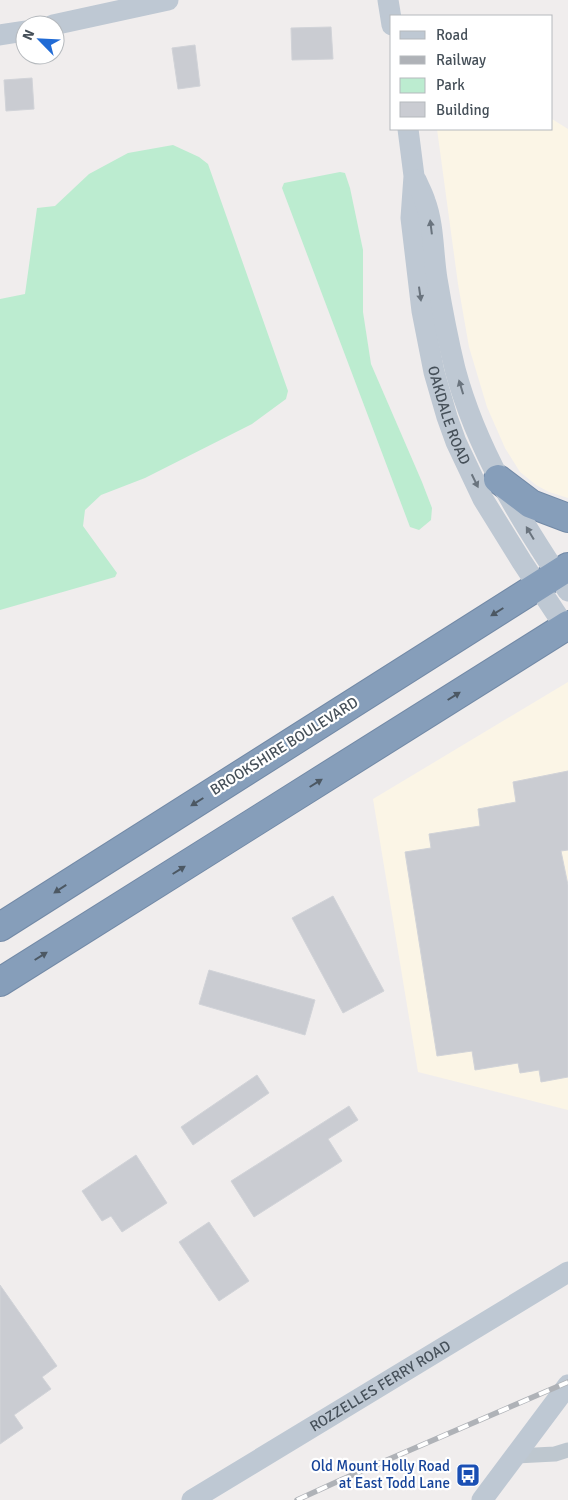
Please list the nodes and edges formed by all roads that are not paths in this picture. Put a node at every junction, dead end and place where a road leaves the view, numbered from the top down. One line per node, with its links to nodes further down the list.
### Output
1 (168, 0): 4 (main road)
2 (388, 0): 3 (main road)
3 (390, 15)
4 (65, 22)
5 (15, 33): 6 (main road)
6 (0, 35)
7 (408, 130): 8 (main road, OAKDALE ROAD)
8 (414, 176): 9 (main road, OAKDALE ROAD, one-way to 8); 11 (main road, OAKDALE ROAD, one-way to 11)
9 (498, 480): 10 (highway); 11 (main road, OAKDALE ROAD, one-way to 9)
10 (568, 518)
11 (558, 579): 12 (main road, OAKDALE ROAD); 13 (highway, BROOKSHIRE BOULEVARD, one-way to 13)
12 (567, 626): 14 (highway, one-way to 12)
13 (0, 927)
14 (0, 982)
15 (568, 1272): 19 (main road, ROZZELLES FERRY ROAD)
16 (568, 1385): 18 (main road)
17 (568, 1450): 18 (street)
18 (516, 1456): 20 (main road)
19 (192, 1500)
20 (482, 1500)

